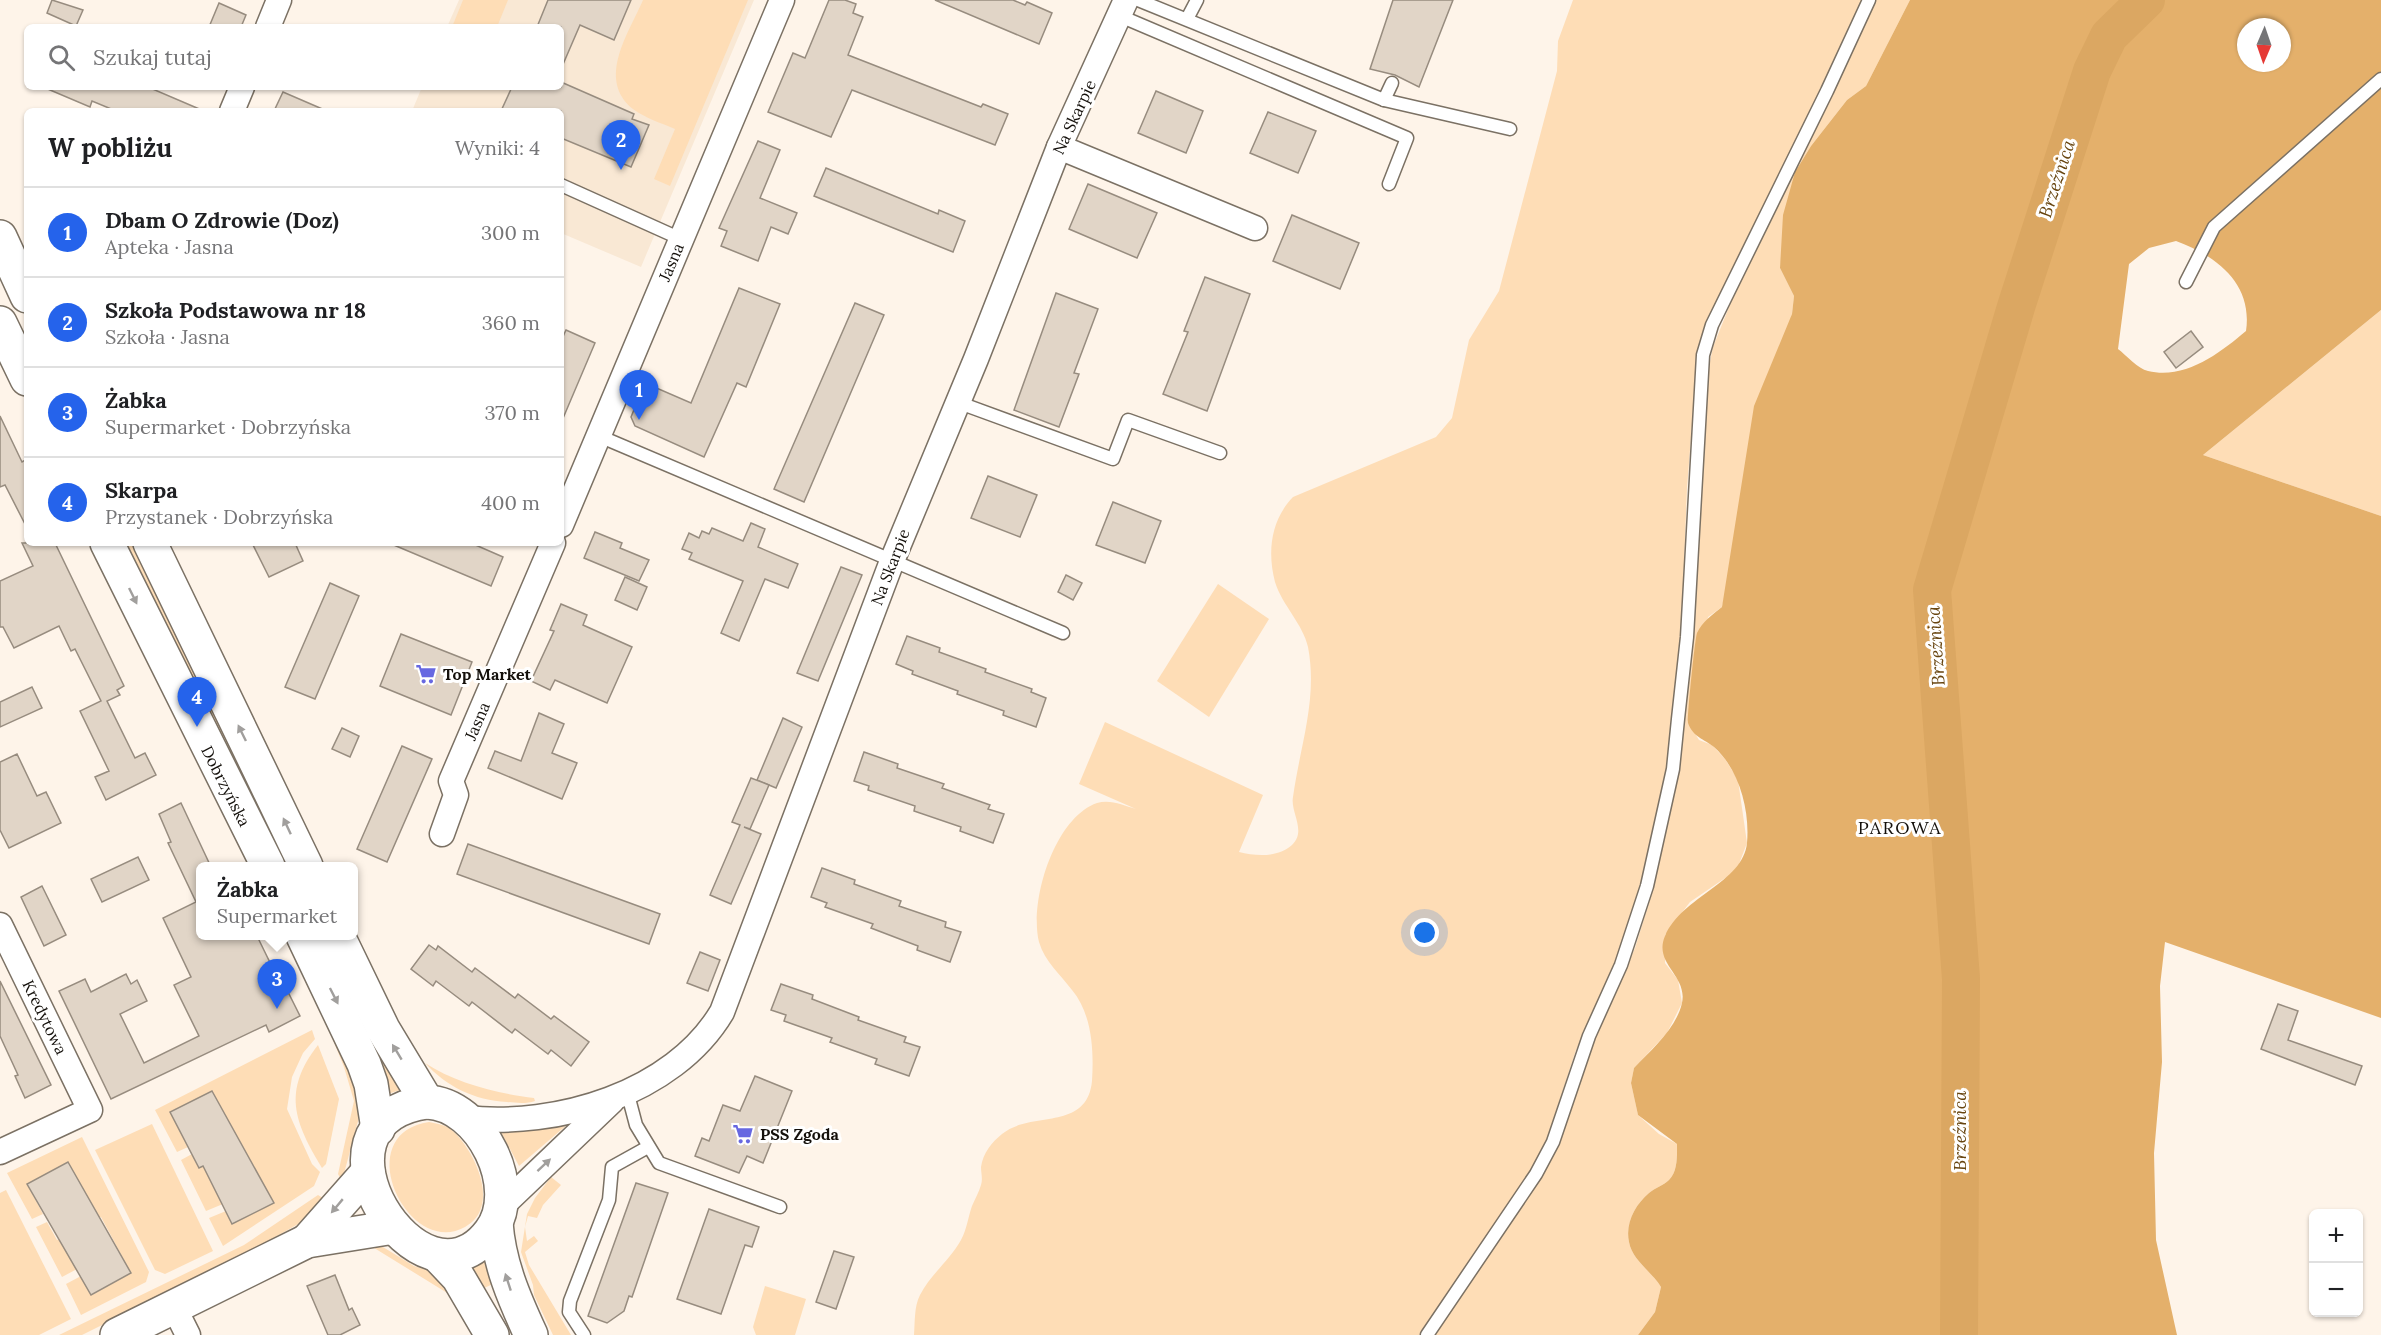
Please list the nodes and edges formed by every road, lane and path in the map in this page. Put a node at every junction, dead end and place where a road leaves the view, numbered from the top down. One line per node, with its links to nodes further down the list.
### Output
1 (279, 0): 7 (street)
2 (782, 0): 18 (street, Jasna)
3 (1197, 0): 6 (lane)
4 (1869, 0): 56 (lane)
5 (1128, 5): 6 (lane); 14 (street, Na Skarpie); 15 (lane)
6 (1187, 19): 11 (lane)
7 (269, 24)
8 (2381, 78): 20 (lane)
9 (1392, 83): 11 (lane)
10 (241, 90): 12 (street)
11 (1384, 100): 13 (lane)
12 (233, 108)
13 (1510, 129)
14 (1059, 147): 17 (street); 24 (street, Na Skarpie)
15 (1389, 184)
16 (564, 186): 18 (lane)
17 (1255, 228)
18 (681, 239): 25 (street, Jasna)
19 (5, 258): 21 (main road)
20 (2186, 282)
21 (24, 291)
22 (0, 323): 23 (main road)
23 (24, 373)
24 (957, 402): 26 (lane); 31 (street, Na Skarpie)
25 (599, 436): 27 (street, Jasna); 31 (lane)
26 (1221, 453)
27 (564, 518)
28 (108, 546): 34 (main road, Dobrzyńska, one-way to 34)
29 (151, 546): 35 (main road, one-way to 29)
30 (552, 546): 33 (street, Jasna)
31 (892, 561): 32 (lane); 39 (street, Na Skarpie)
32 (1063, 633)
33 (442, 834)
34 (266, 862)
35 (304, 862)
36 (0, 925): 44 (street, Kredytowa)
37 (305, 940): 42 (main road, one-way to 42)
38 (340, 940): 40 (main road, one-way to 38)
39 (621, 1094): 41 (street); 43 (lane); 47 (street, one-way to 39)
40 (428, 1102): 41 (main road); 42 (main road)
41 (466, 1118): 47 (main road)
42 (378, 1129): 45 (main road)
43 (648, 1146): 46 (lane); 55 (lane)
44 (0, 1152)
45 (368, 1172): 48 (main road); 49 (main road, one-way to 49)
46 (780, 1207)
47 (499, 1214): 50 (main road); 54 (main road, one-way to 47)
48 (394, 1227): 49 (main road); 50 (main road)
49 (307, 1241): 51 (main road)
50 (437, 1255): 53 (main road)
51 (181, 1321): 52 (main road)
52 (117, 1335)
53 (492, 1335)
54 (531, 1335)
55 (584, 1335)
56 (1427, 1335)

